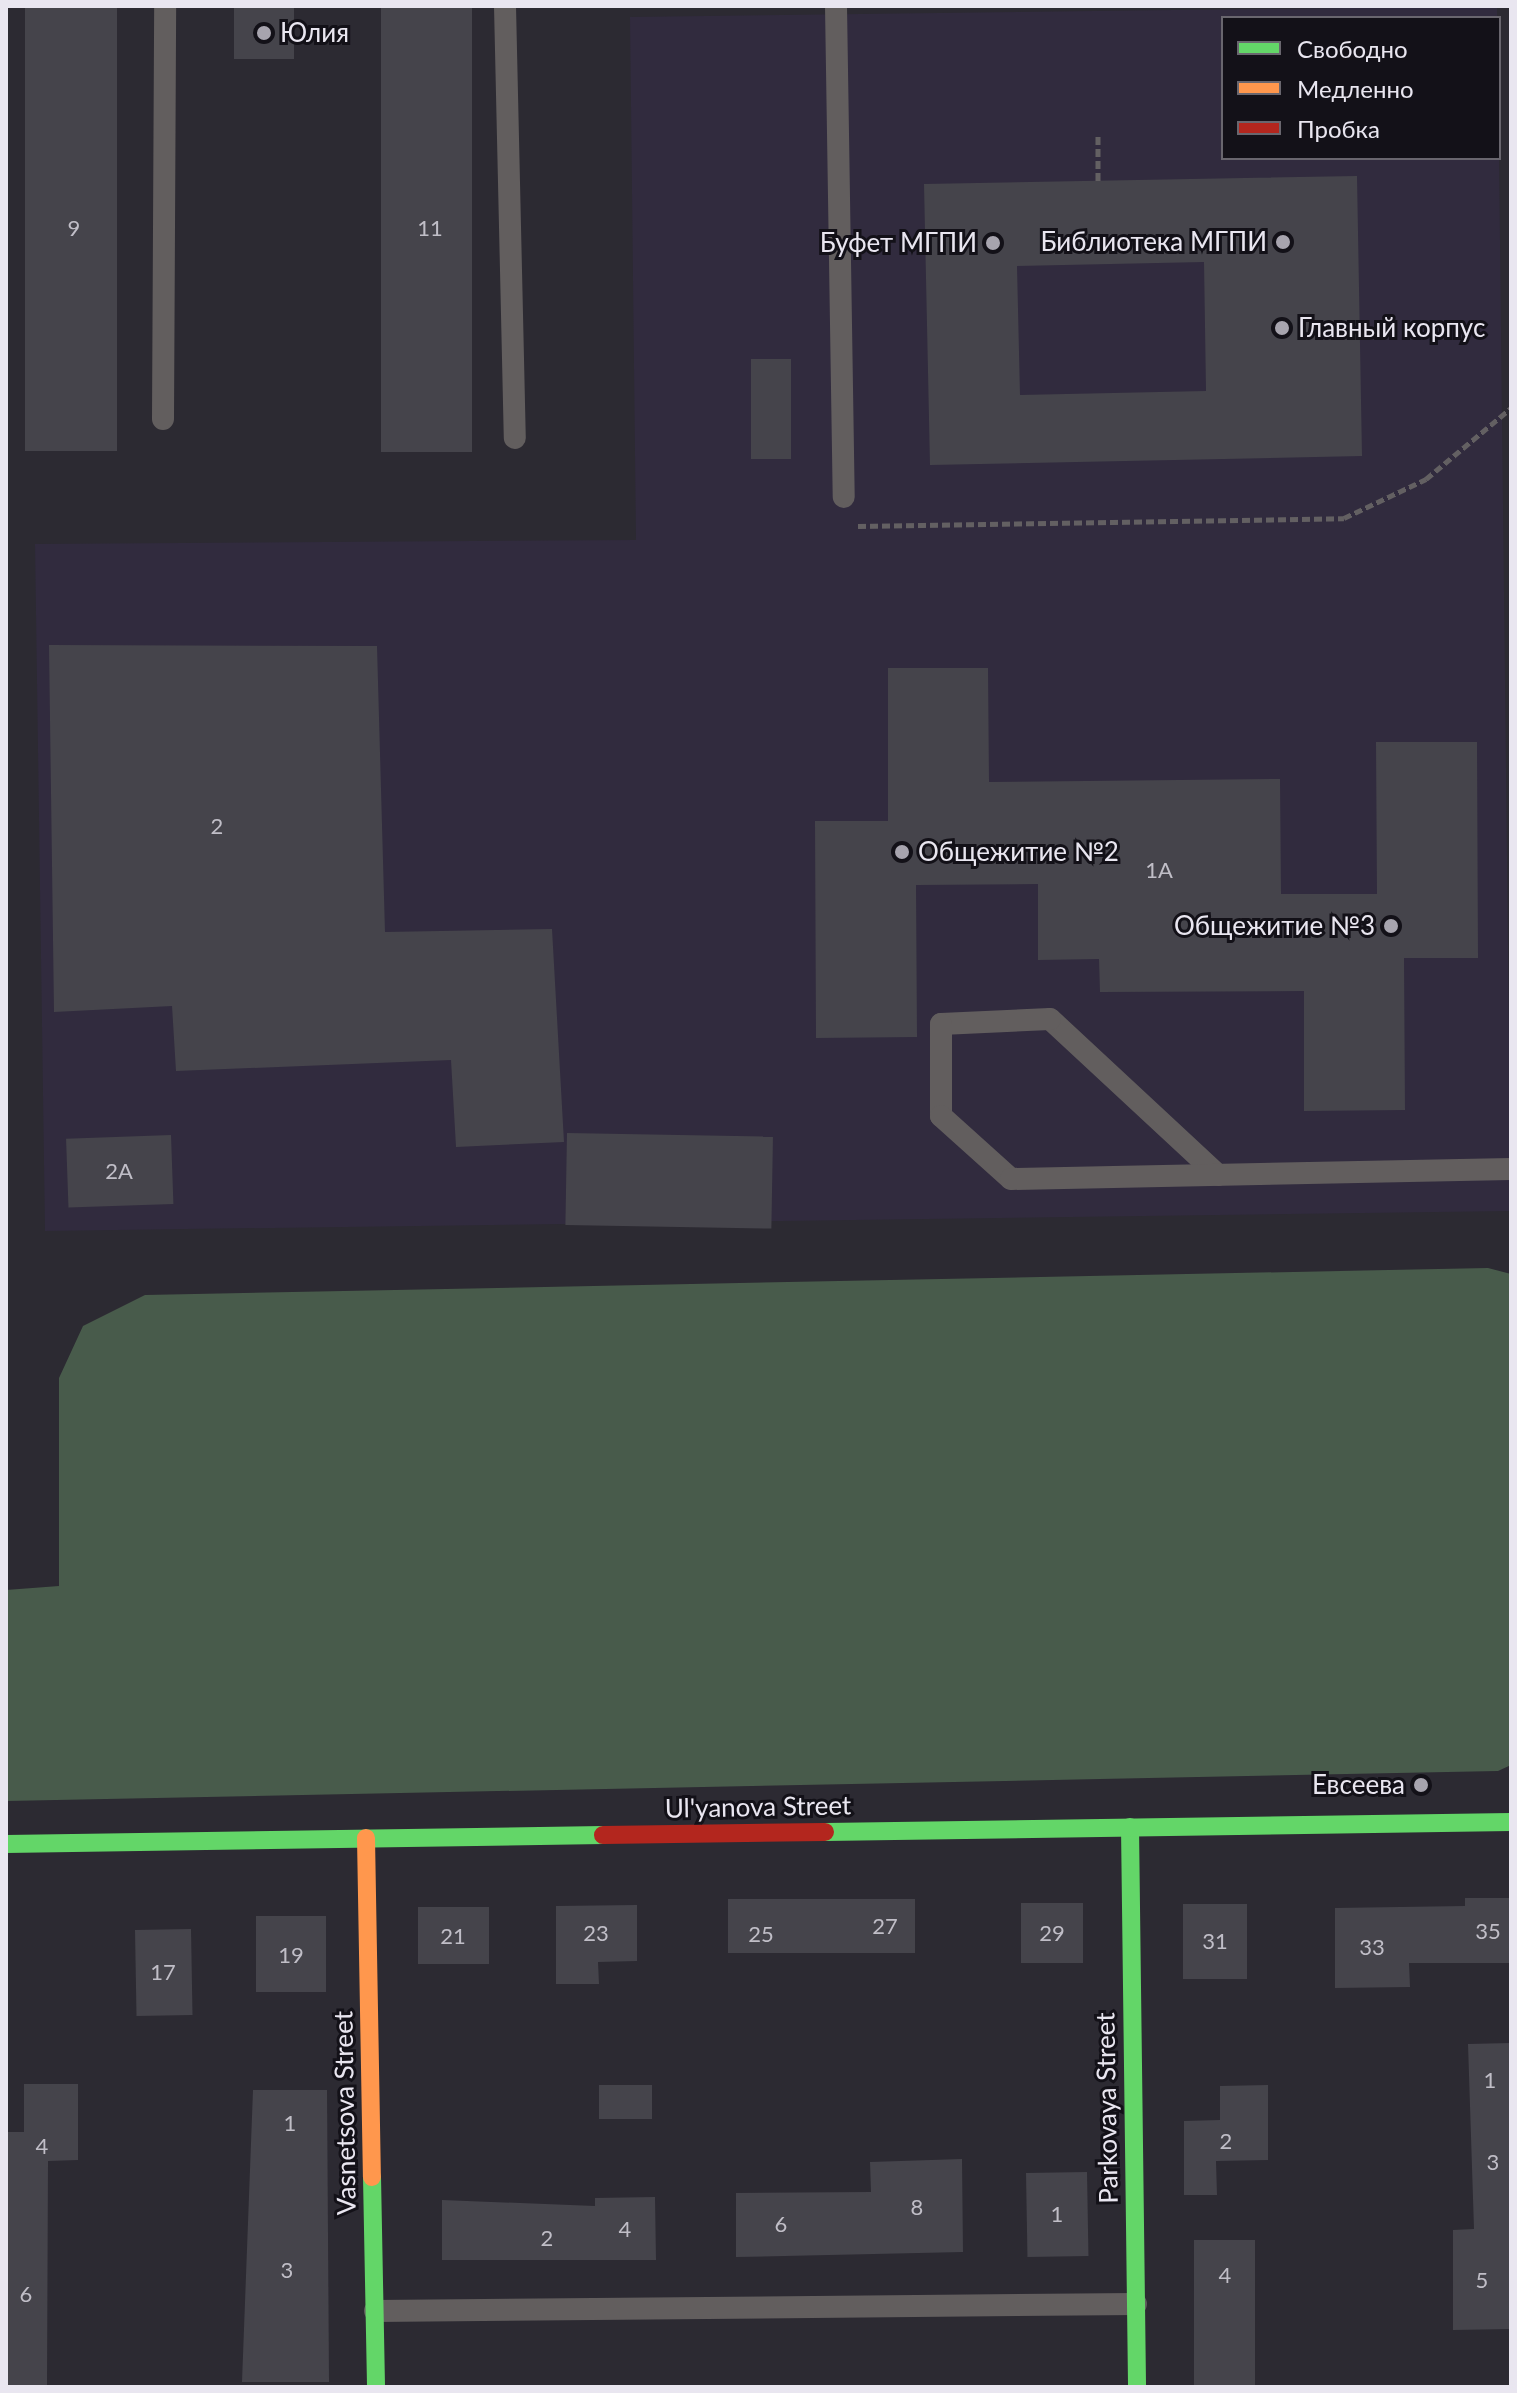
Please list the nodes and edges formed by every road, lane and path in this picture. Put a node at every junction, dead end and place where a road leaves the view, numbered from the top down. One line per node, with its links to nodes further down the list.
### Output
1 (165, 6): 7 (lane)
2 (505, 6): 8 (lane)
3 (836, 6): 9 (lane)
4 (1098, 136): 5 (path)
5 (1098, 181)
6 (1511, 408): 9 (path)
7 (163, 419)
8 (515, 438)
9 (844, 497)
10 (1511, 1169): 11 (lane)
11 (1218, 1175): 11 (lane)
12 (1511, 1822): 13 (main road, Ul'yanova Street)
13 (1130, 1827): 14 (main road, Ul'yanova Street); 16 (main road, Parkovaya Street)
14 (366, 1838): 15 (main road, Ul'yanova Street); 17 (main road, Vasnetsova Street)
15 (6, 1844)
16 (1136, 2304): 17 (lane); 19 (main road, Parkovaya Street)
17 (375, 2311): 18 (main road, Vasnetsova Street)
18 (376, 2387)
19 (1137, 2387)

